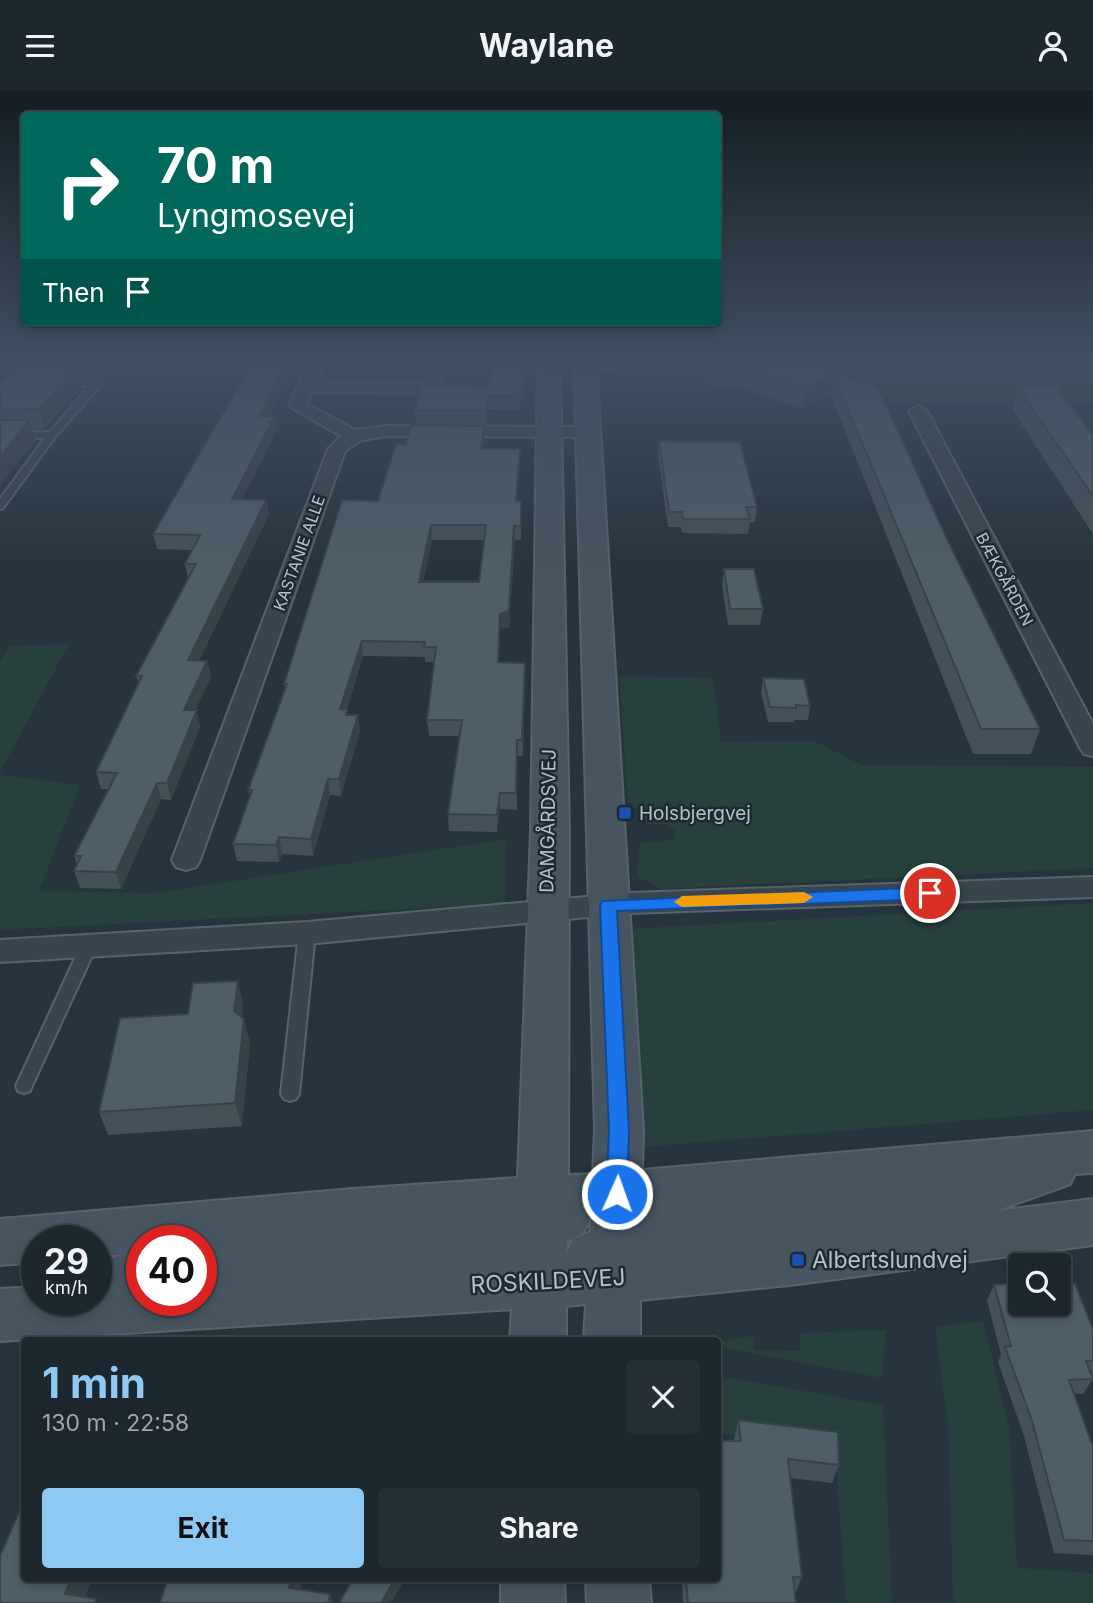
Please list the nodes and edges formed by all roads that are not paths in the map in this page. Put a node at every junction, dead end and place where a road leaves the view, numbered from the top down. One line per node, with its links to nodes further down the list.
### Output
1 (56, 431): 7 (lane)
2 (343, 431): 8 (street)
3 (928, 431): 10 (street, BÆKGÅRDEN)
4 (548, 432): 5 (street); 8 (street); 14 (street, DAMGÅRDSVEJ)
5 (589, 432): 13 (street)
6 (0, 435): 7 (lane)
7 (52, 435): 9 (lane)
8 (351, 435): 11 (street, KASTANIE ALLE)
9 (0, 506)
10 (1093, 748)
11 (186, 860)
12 (1093, 887): 13 (street)
13 (608, 906): 14 (street); 21 (street)
14 (547, 911): 15 (street); 22 (street, DAMGÅRDSVEJ)
15 (307, 933): 16 (street); 19 (lane)
16 (89, 945): 17 (street); 18 (lane)
17 (0, 951)
18 (24, 1086)
19 (290, 1094)
20 (1093, 1153): 21 (street); 25 (street)
21 (617, 1194): 22 (street); 25 (street)
22 (542, 1213): 24 (street); 26 (street); 27 (street, DAMGÅRDSVEJ)
23 (1093, 1222): 25 (street, ROSKILDEVEJ)
24 (0, 1242)
25 (615, 1262): 27 (street, ROSKILDEVEJ); 30 (street)
26 (217, 1265)
27 (540, 1281): 28 (street, ROSKILDEVEJ); 29 (street)
28 (20, 1310)
29 (538, 1337)
30 (612, 1337)
31 (533, 1582): 33 (street)
32 (618, 1582): 34 (street)
33 (533, 1603)
34 (619, 1603)

